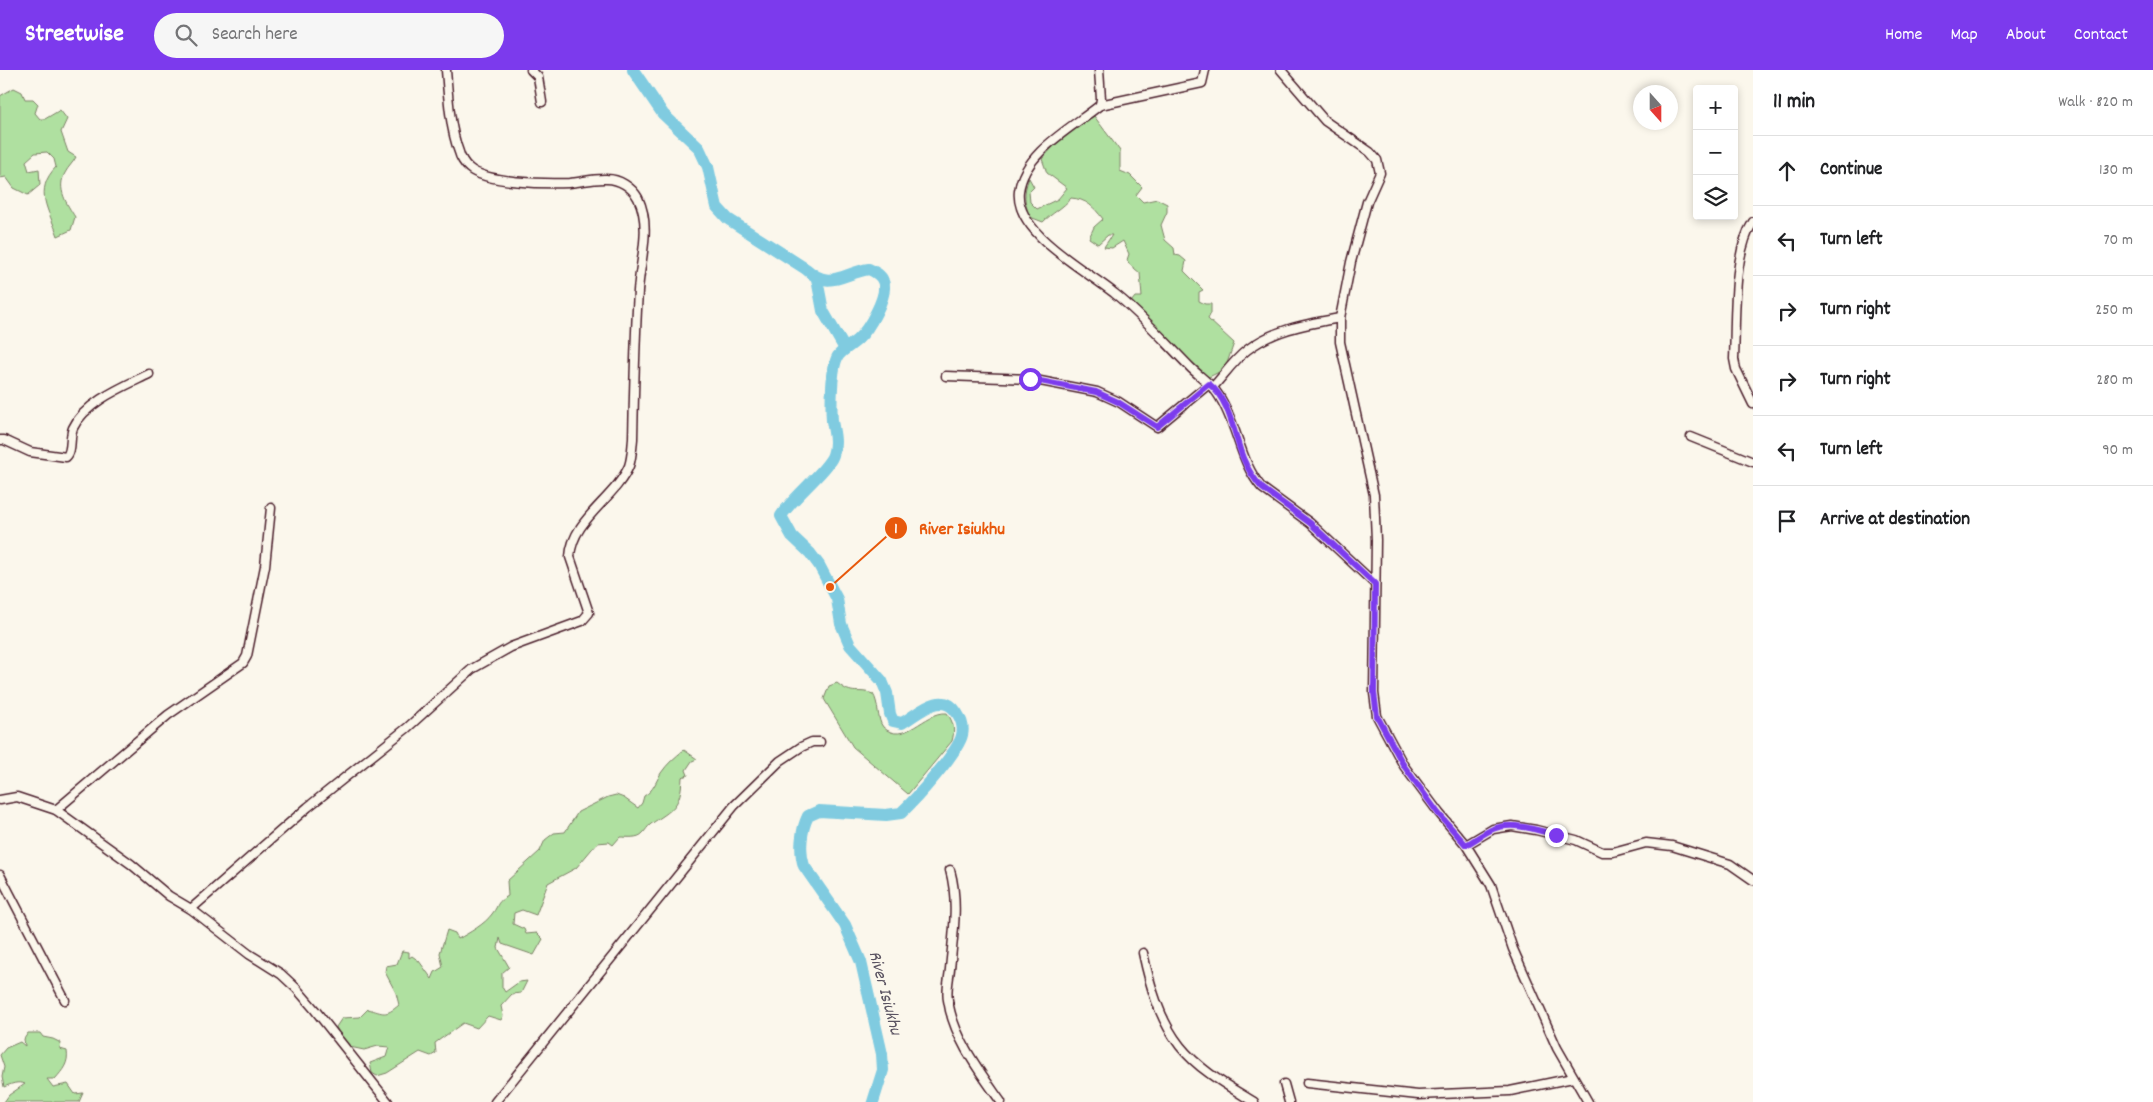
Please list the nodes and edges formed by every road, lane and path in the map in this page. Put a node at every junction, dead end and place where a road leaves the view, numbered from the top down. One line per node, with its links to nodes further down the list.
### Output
1 (446, 70): 26 (street)
2 (531, 70): 6 (street)
3 (1099, 70): 7 (street)
4 (1205, 70): 7 (street)
5 (1281, 70): 9 (street)
6 (542, 102)
7 (1100, 105): 12 (street)
8 (1753, 222): 13 (street)
9 (1340, 318): 12 (street); 18 (street)
10 (149, 374): 15 (street)
11 (946, 376): 12 (street)
12 (1211, 385): 18 (street)
13 (1753, 404)
14 (1691, 437): 16 (street)
15 (0, 440)
16 (1753, 462)
17 (271, 508): 21 (street)
18 (1375, 584): 22 (street)
19 (820, 742): 33 (street)
20 (0, 800): 21 (street)
21 (56, 810): 26 (street)
22 (1466, 845): 25 (street); 29 (street)
23 (950, 870): 34 (street)
24 (0, 875): 28 (street)
25 (1753, 880)
26 (191, 909): 32 (street)
27 (1143, 953): 35 (street)
28 (65, 1000)
29 (1573, 1078): 30 (street); 37 (street)
30 (1307, 1082)
31 (1284, 1084): 36 (street)
32 (388, 1102)
33 (495, 1102)
34 (1001, 1102)
35 (1254, 1102)
36 (1289, 1102)
37 (1588, 1102)

